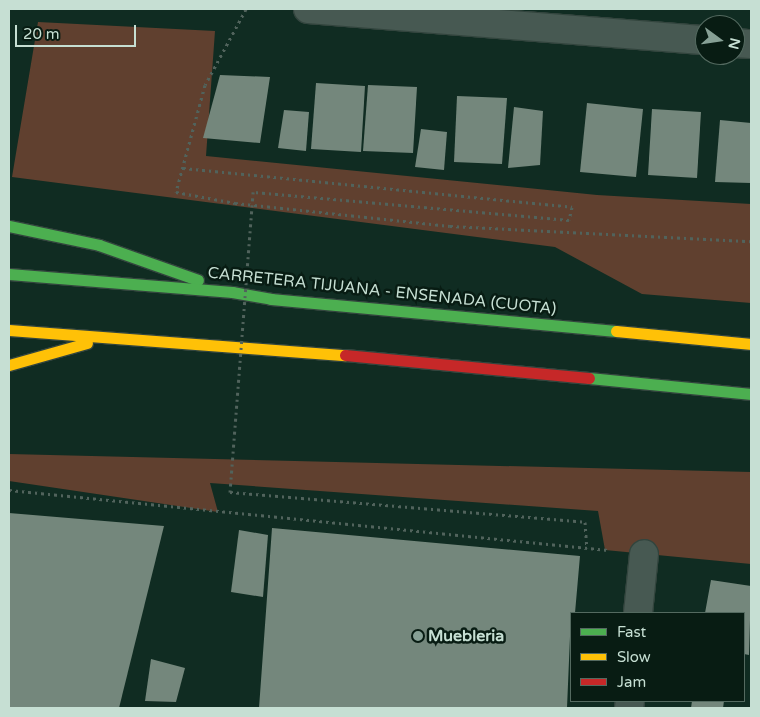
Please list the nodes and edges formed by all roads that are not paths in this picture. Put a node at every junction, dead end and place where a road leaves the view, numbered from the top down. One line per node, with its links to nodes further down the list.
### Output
1 (308, 9): 2 (street)
2 (695, 39)
3 (9, 226): 5 (highway)
4 (9, 274): 5 (highway, CARRETERA TIJUANA - ENSENADA (CUOTA))
5 (232, 292): 8 (highway, CARRETERA TIJUANA - ENSENADA (CUOTA))
6 (9, 330): 7 (highway)
7 (104, 338): 9 (highway); 10 (highway)
8 (751, 344)
9 (9, 364)
10 (751, 394)
11 (644, 554): 12 (street)
12 (638, 612)

